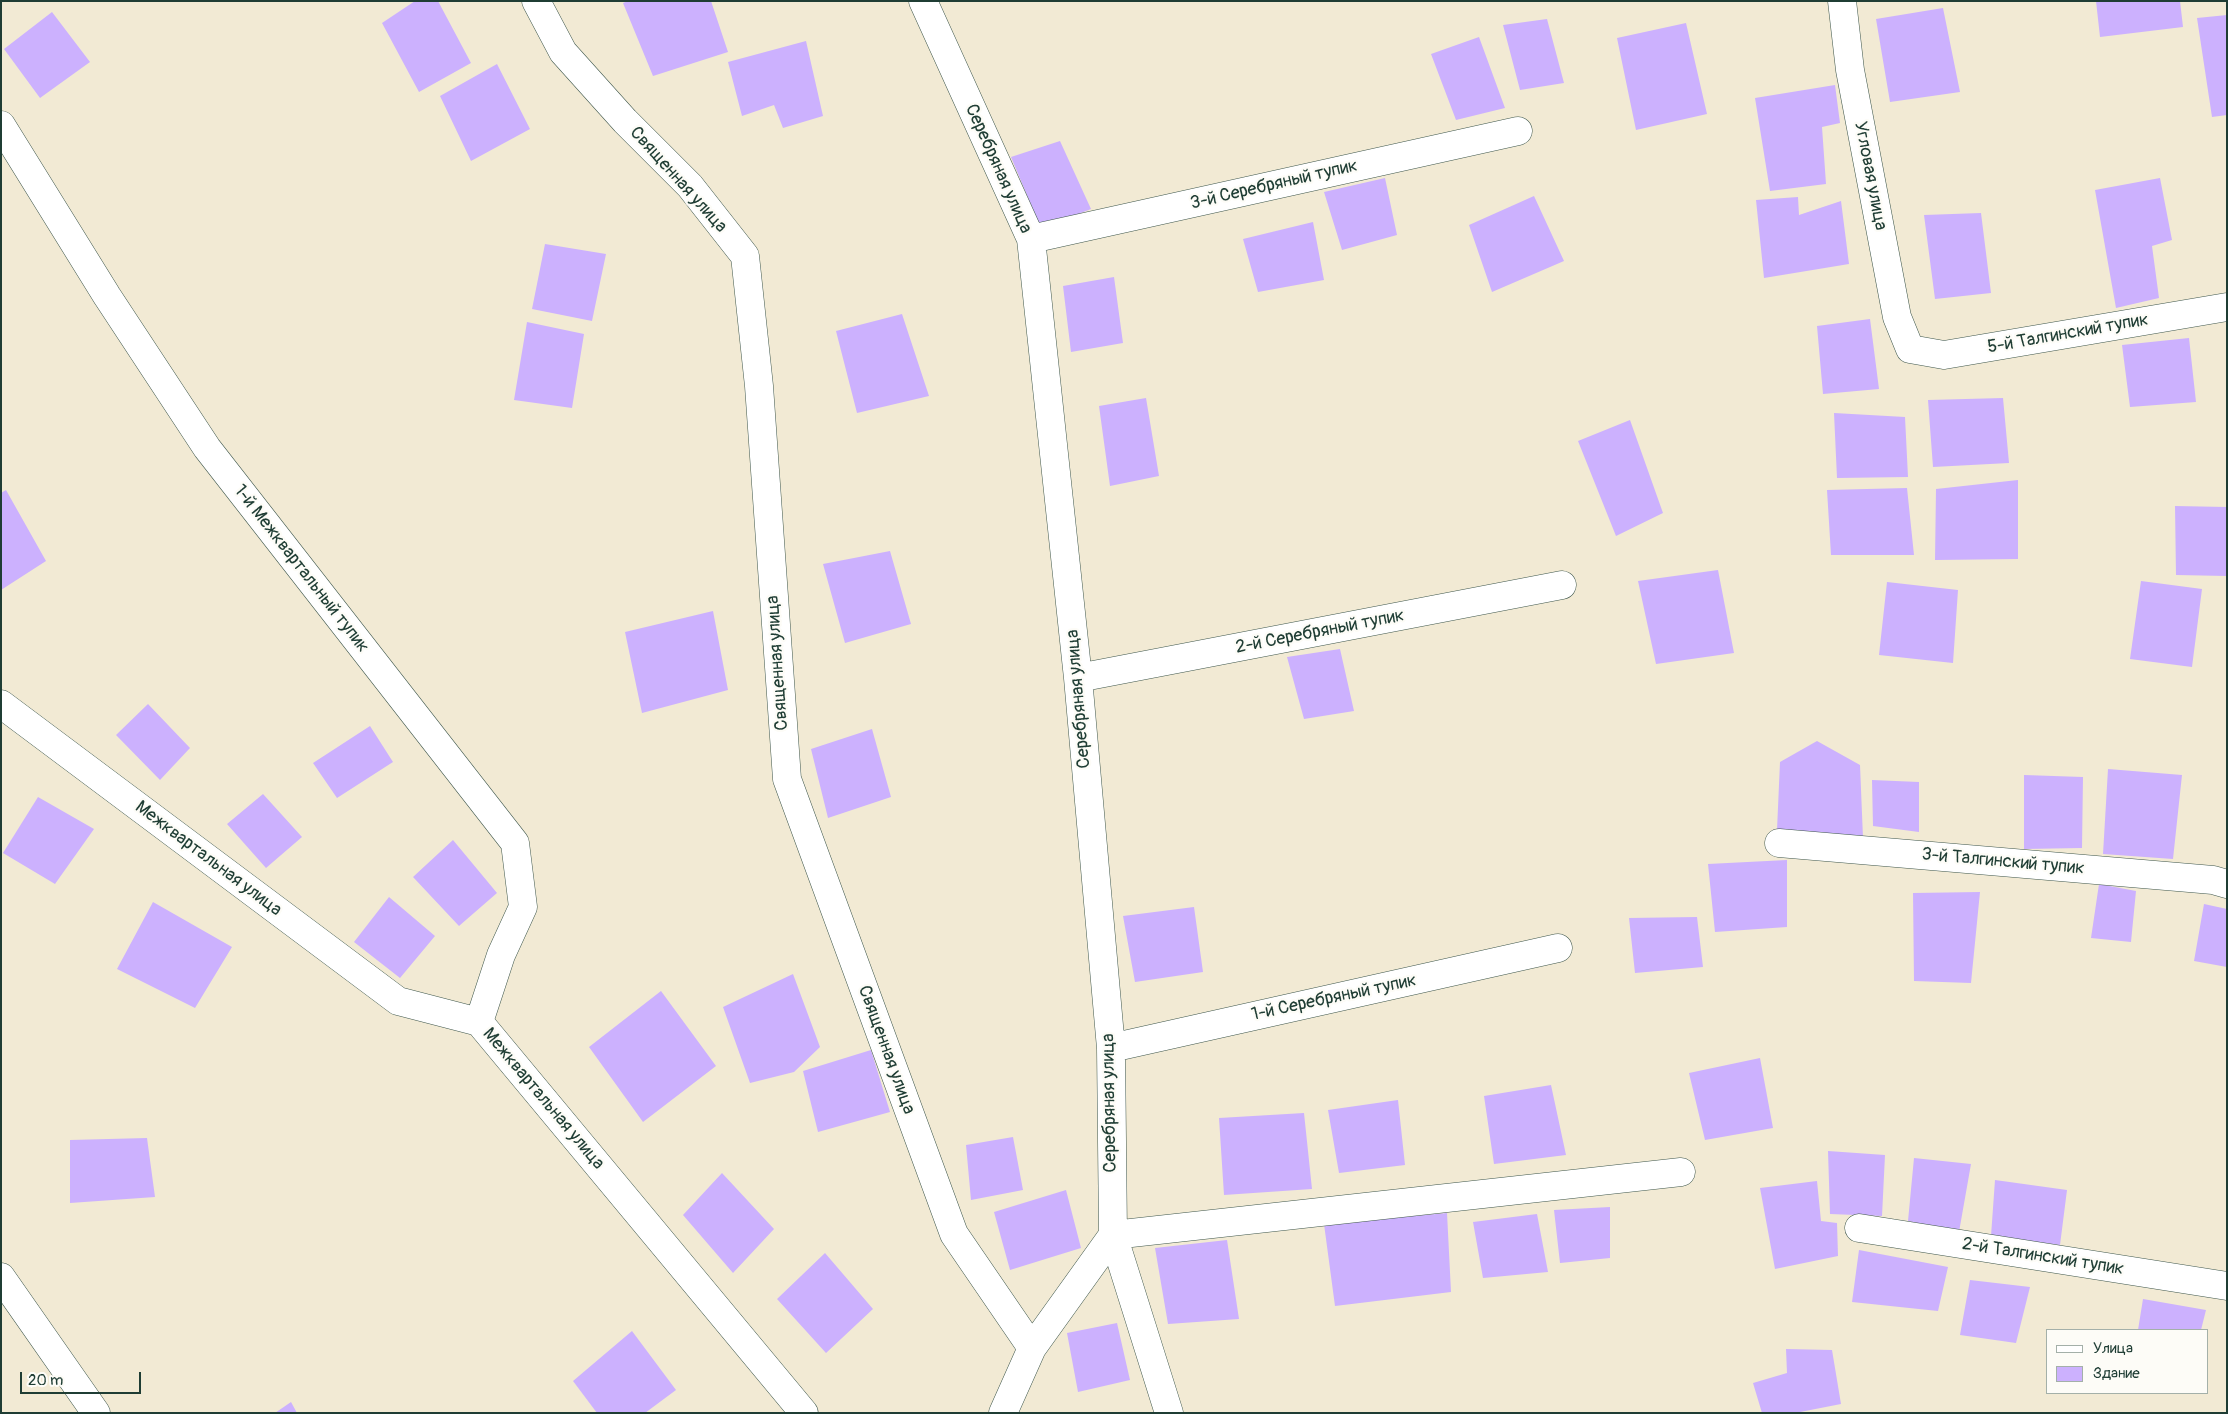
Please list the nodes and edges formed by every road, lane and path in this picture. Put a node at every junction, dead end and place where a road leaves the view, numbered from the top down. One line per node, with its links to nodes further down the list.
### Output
1 (536, 1): 22 (street, Священная улица)
2 (923, 1): 6 (street, Серебряная улица)
3 (1842, 1): 8 (street, Угловая улица)
4 (1, 125): 15 (street, 1-й Межквартальный тупик)
5 (1518, 131): 6 (street, 3-й Серебряный тупик)
6 (1030, 239): 10 (street, Серебряная улица)
7 (2227, 307): 8 (street, 5-й Талгинский тупик)
8 (1910, 349)
9 (1562, 585): 10 (street, 2-й Серебряный тупик)
10 (1078, 678): 16 (street, Серебряная улица)
11 (1, 704): 15 (street, Межквартальная улица)
12 (1779, 843): 13 (street, 3-й Талгинский тупик)
13 (2227, 884)
14 (1558, 948): 16 (street, 1-й Серебряный тупик)
15 (479, 1022): 24 (street, Межквартальная улица)
16 (1111, 1048): 19 (street, Серебряная улица)
17 (1680, 1172): 19 (street)
18 (1859, 1228): 21 (street, 2-й Талгинский тупик)
19 (1113, 1235): 22 (street); 26 (street, Серебряная улица)
20 (1, 1277): 23 (street)
21 (2227, 1286)
22 (1032, 1348): 25 (street)
23 (96, 1413)
24 (804, 1413)
25 (1003, 1413)
26 (1169, 1413)

